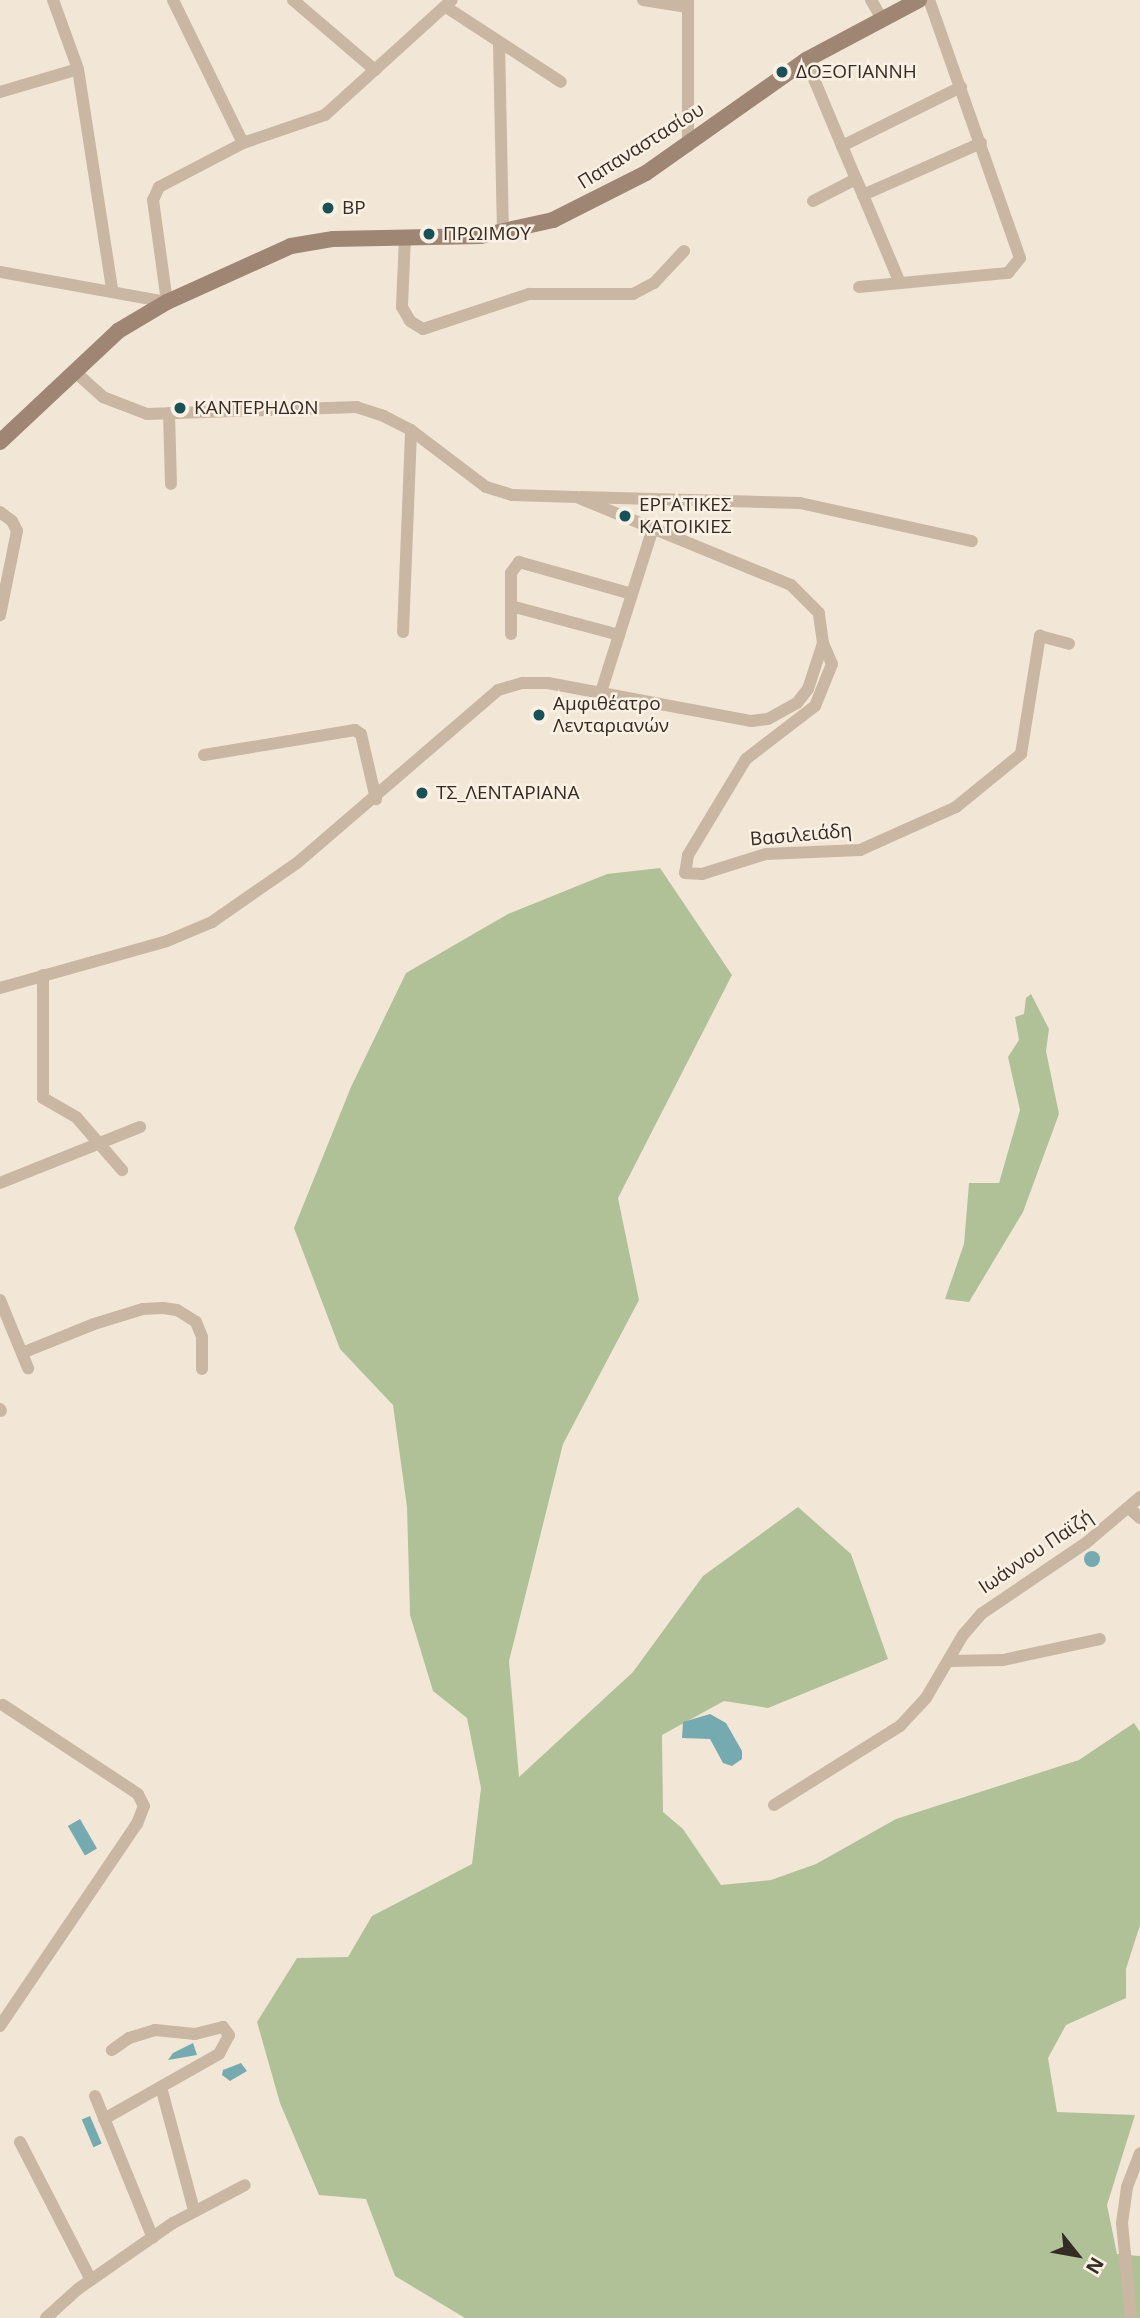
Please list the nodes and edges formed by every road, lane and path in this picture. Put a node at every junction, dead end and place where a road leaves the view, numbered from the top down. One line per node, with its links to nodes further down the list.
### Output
1 (52, 0): 13 (street)
2 (173, 0): 18 (street)
3 (293, 0): 14 (street)
4 (643, 0): 9 (street)
5 (871, 0): 10 (street)
6 (919, 0): 10 (street, Παπαναστασίου)
7 (929, 0): 16 (street)
8 (449, 4): 11 (street); 14 (street)
9 (688, 4): 20 (street)
10 (882, 19): 12 (street, Παπαναστασίου)
11 (499, 43): 15 (street); 25 (street)
12 (806, 60): 20 (street, Παπαναστασίου); 21 (street)
13 (78, 69): 17 (street); 31 (street)
14 (375, 70): 18 (street)
15 (561, 82)
16 (961, 88): 19 (street); 21 (street)
17 (0, 92)
18 (243, 143): 32 (street)
19 (981, 143): 23 (street); 29 (street)
20 (688, 146): 25 (street, Παπαναστασίου)
21 (842, 146): 22 (street)
22 (856, 179): 23 (street); 24 (street)
23 (863, 195): 29 (street)
24 (813, 201)
25 (503, 233): 26 (street, Παπαναστασίου)
26 (405, 237): 27 (street); 32 (street, Παπαναστασίου)
27 (684, 251)
28 (0, 272): 31 (street)
29 (900, 283): 30 (street)
30 (859, 287)
31 (112, 289): 32 (street)
32 (167, 302): 33 (street, Παπαναστασίου)
33 (75, 372): 34 (street); 36 (street, Παπαναστασίου)
34 (169, 413): 35 (street); 37 (street)
35 (411, 430): 38 (street); 45 (street)
36 (0, 442)
37 (171, 484)
38 (576, 497): 40 (street); 41 (street)
39 (0, 512): 44 (street)
40 (652, 531): 42 (street); 48 (street)
41 (972, 541)
42 (632, 594): 43 (street); 47 (street)
43 (511, 606): 46 (street); 47 (street)
44 (0, 615)
45 (403, 632)
46 (511, 634)
47 (619, 635): 50 (street)
48 (823, 643): 49 (street, Βασιλειάδη); 50 (street)
49 (1069, 644)
50 (601, 692): 52 (street)
51 (204, 755): 52 (street)
52 (376, 799): 53 (street)
53 (43, 975): 54 (street); 56 (street)
54 (0, 988)
55 (140, 1127): 56 (street)
56 (96, 1143): 57 (street); 58 (street)
57 (122, 1170)
58 (0, 1183)
59 (0, 1300): 60 (street)
60 (22, 1353): 61 (street); 62 (street)
61 (28, 1368)
62 (202, 1369)
63 (1140, 1497): 64 (street, Ιωάννου Παϊζή)
64 (1129, 1508): 65 (street); 67 (street, Ιωάννου Παϊζή)
65 (1140, 1518)
66 (1100, 1639): 67 (street)
67 (949, 1661): 69 (street, Ιωάννου Παϊζή)
68 (3, 1705): 70 (street)
69 (774, 1805)
70 (0, 2026)
71 (111, 2050): 72 (street)
72 (161, 2087): 74 (street); 78 (street)
73 (94, 2096): 74 (street)
74 (104, 2119): 79 (street)
75 (20, 2143): 80 (street)
76 (1140, 2153): 82 (street)
77 (245, 2185): 78 (street)
78 (194, 2210): 79 (street)
79 (153, 2238): 80 (street)
80 (91, 2280): 81 (street)
81 (46, 2318)
82 (1131, 2318)

